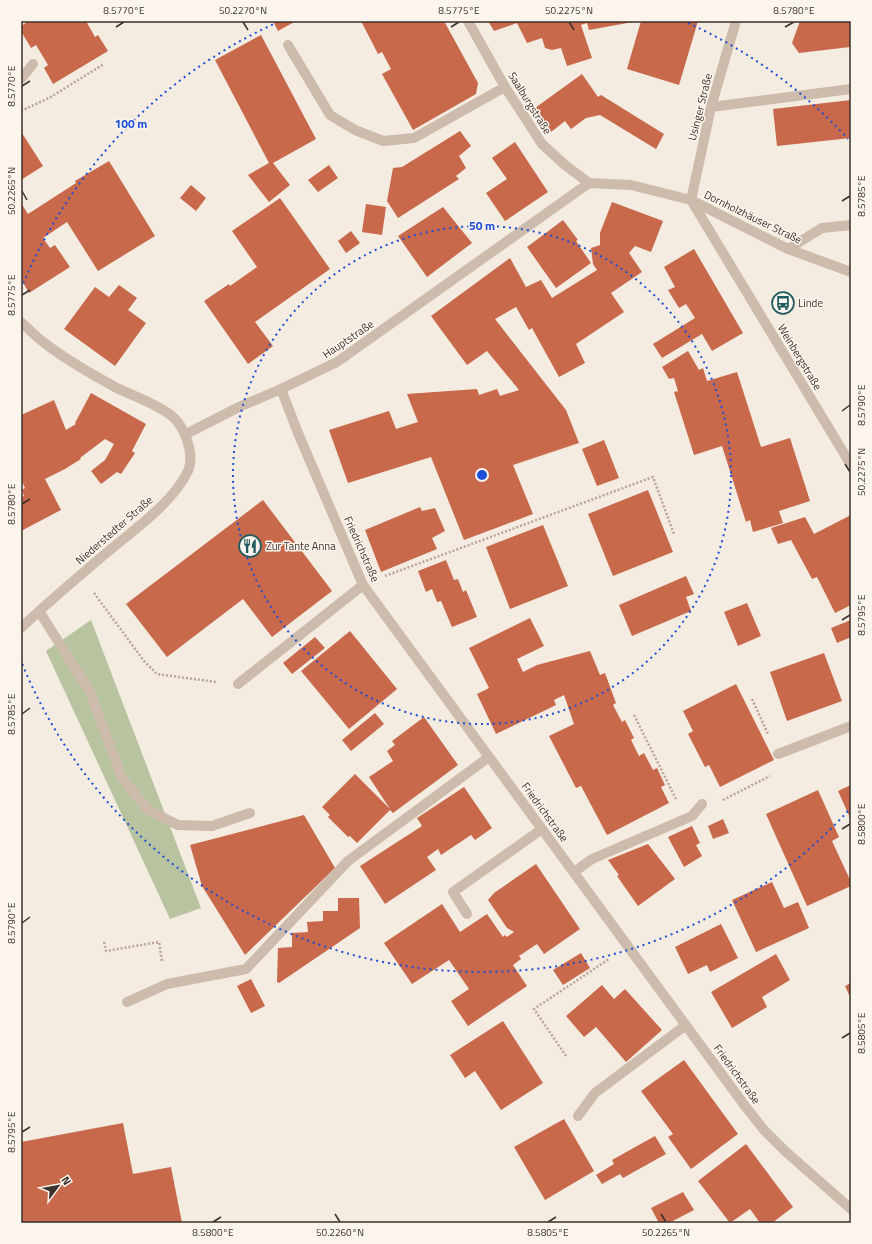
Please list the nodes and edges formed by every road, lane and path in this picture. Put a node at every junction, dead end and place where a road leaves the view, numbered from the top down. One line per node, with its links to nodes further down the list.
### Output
1 (468, 21): 7 (street, Saalburgstraße)
2 (736, 21): 9 (street, Usinger Straße)
3 (288, 45): 7 (street)
4 (33, 64): 6 (street)
5 (104, 64): 10 (path)
6 (21, 79)
7 (505, 87): 11 (street, Saalburgstraße)
8 (851, 89): 9 (street)
9 (711, 107): 12 (street, Usinger Straße)
10 (21, 111)
11 (589, 183): 12 (street); 17 (street, Hauptstraße)
12 (691, 200): 14 (street, Dornholzhäuser Straße); 19 (street, Weinbergstraße)
13 (851, 226): 14 (street)
14 (788, 249): 15 (street, Dornholzhäuser Straße)
15 (851, 272)
16 (21, 322): 18 (street)
17 (281, 389): 18 (street, Hauptstraße); 22 (street, Friedrichstraße)
18 (186, 434): 21 (street, Niederstedter Straße)
19 (851, 465)
20 (674, 534): 22 (path)
21 (80, 575): 23 (street, Niederstedter Straße); 25 (path)
22 (363, 585): 25 (street); 30 (street, Friedrichstraße)
23 (39, 611): 24 (street, Niederstedter Straße); 33 (street)
24 (21, 628)
25 (238, 684)
26 (752, 699): 29 (path)
27 (634, 715): 31 (path)
28 (851, 726): 29 (street)
29 (778, 754)
30 (489, 757): 34 (street, Friedrichstraße); 39 (street)
31 (677, 802)
32 (702, 804): 35 (street)
33 (250, 813)
34 (542, 829): 35 (street, Friedrichstraße); 36 (street)
35 (574, 872): 38 (street, Friedrichstraße)
36 (467, 914)
37 (104, 942): 39 (path)
38 (628, 947): 41 (street, Friedrichstraße); 42 (path)
39 (167, 984): 40 (street)
40 (127, 1002)
41 (686, 1025): 43 (street); 44 (street, Friedrichstraße)
42 (566, 1056)
43 (578, 1116)
44 (851, 1209)

